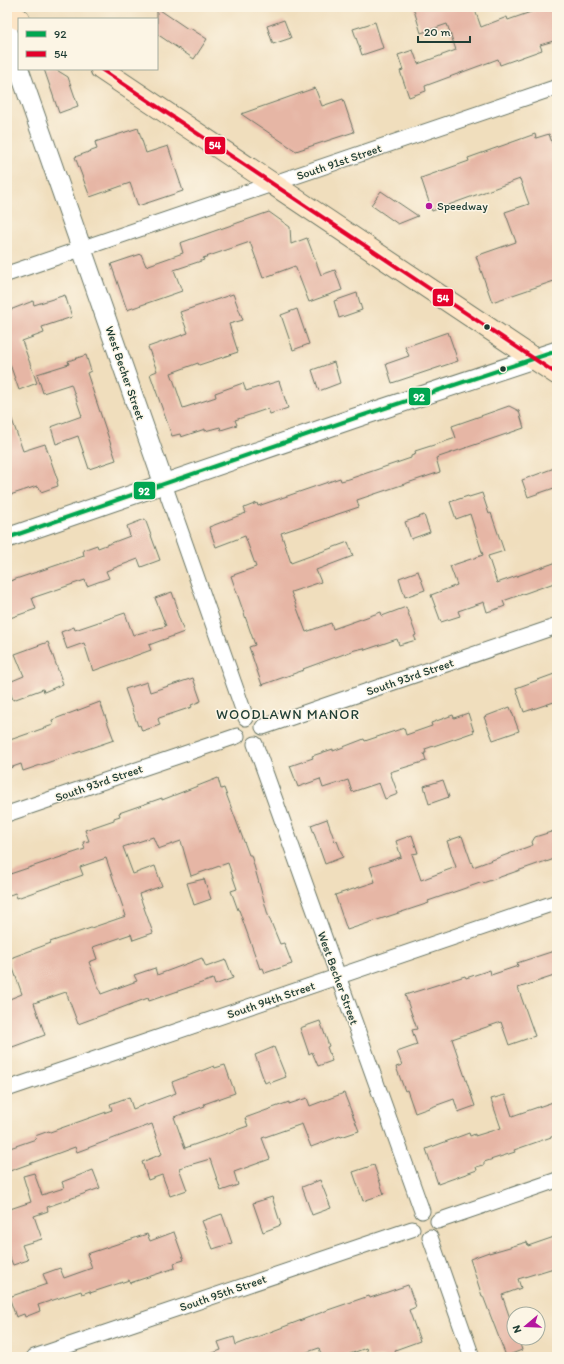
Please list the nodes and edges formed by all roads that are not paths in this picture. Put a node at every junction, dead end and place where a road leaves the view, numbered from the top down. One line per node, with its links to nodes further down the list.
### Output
1 (14, 7): 2 (street)
2 (7, 9)
3 (7, 13): 4 (main road)
4 (18, 18)
5 (7, 27): 6 (street, West Becher Street)
6 (18, 67)
7 (19, 70): 11 (street, West Becher Street)
8 (102, 70): 10 (main road)
9 (557, 87): 10 (street, South 91st Street)
10 (273, 184): 11 (street, South 91st Street); 14 (main road)
11 (82, 250): 12 (street, South 91st Street); 16 (street, West Becher Street)
12 (7, 274)
13 (557, 351): 14 (street)
14 (534, 359): 15 (main road); 16 (street)
15 (557, 374)
16 (164, 484): 17 (street); 19 (street, West Becher Street)
17 (7, 538)
18 (557, 626): 20 (street, South 93rd Street)
19 (246, 718): 20 (street); 21 (street)
20 (263, 727): 22 (street)
21 (237, 736): 22 (street); 23 (street, South 93rd Street)
22 (255, 744): 25 (street, West Becher Street)
23 (7, 814)
24 (557, 902): 25 (street, South 94th Street)
25 (337, 977): 26 (street, South 94th Street); 28 (street, West Becher Street)
26 (7, 1090)
27 (557, 1180): 29 (street)
28 (422, 1211): 29 (street); 30 (street)
29 (438, 1221): 31 (street)
30 (412, 1229): 31 (street); 32 (street, South 95th Street)
31 (430, 1237): 33 (street)
32 (34, 1357)
33 (472, 1357)

